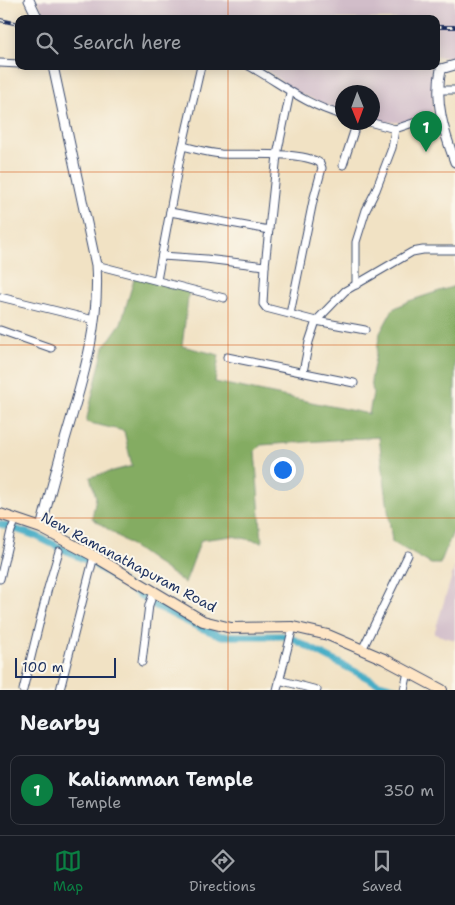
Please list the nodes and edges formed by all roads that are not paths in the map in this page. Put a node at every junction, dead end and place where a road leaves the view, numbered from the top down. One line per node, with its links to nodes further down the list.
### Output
1 (29, 0): 2 (street)
2 (36, 15)
3 (0, 63): 4 (street)
4 (15, 64)
5 (455, 65): 9 (street)
6 (54, 70): 27 (street)
7 (200, 70): 19 (street)
8 (256, 70): 11 (street)
9 (439, 90): 10 (street); 13 (street)
10 (455, 90)
11 (290, 93): 12 (street); 20 (street)
12 (335, 113)
13 (441, 119): 15 (street); 17 (street)
14 (380, 125): 15 (street)
15 (396, 129): 30 (street)
16 (354, 130): 22 (street)
17 (444, 131): 18 (street); 21 (street)
18 (455, 133)
19 (183, 146): 20 (street); 23 (street)
20 (277, 155): 24 (street); 33 (street)
21 (455, 162)
22 (343, 165)
23 (170, 212): 24 (street); 26 (street)
24 (270, 230): 28 (street)
25 (455, 250): 30 (street)
26 (162, 256): 28 (street); 29 (street)
27 (96, 265): 29 (street); 34 (street)
28 (265, 266): 33 (street)
29 (157, 280): 32 (street)
30 (356, 285): 35 (street)
31 (0, 297): 34 (street)
32 (224, 298)
33 (290, 314): 35 (street)
34 (94, 320): 44 (street)
35 (316, 321): 37 (street); 40 (street)
36 (0, 330): 38 (street)
37 (365, 330)
38 (51, 348)
39 (228, 357): 40 (street)
40 (303, 372): 41 (street)
41 (354, 383)
42 (0, 514): 43 (main road, New Ramanathapuram Road)
43 (14, 525): 44 (main road, New Ramanathapuram Road); 48 (street)
44 (41, 528): 47 (main road, New Ramanathapuram Road)
45 (59, 551): 56 (street)
46 (408, 555): 51 (street)
47 (92, 562): 49 (main road, New Ramanathapuram Road); 57 (street)
48 (0, 579)
49 (152, 599): 50 (main road, New Ramanathapuram Road); 52 (street)
50 (291, 634): 51 (main road, New Ramanathapuram Road); 54 (street)
51 (362, 650): 53 (main road, New Ramanathapuram Road)
52 (142, 662)
53 (408, 672): 55 (street); 60 (main road, New Ramanathapuram Road)
54 (279, 680): 58 (street); 59 (street)
55 (404, 689)
56 (24, 690)
57 (60, 690)
58 (277, 690)
59 (317, 690)
60 (442, 690)

